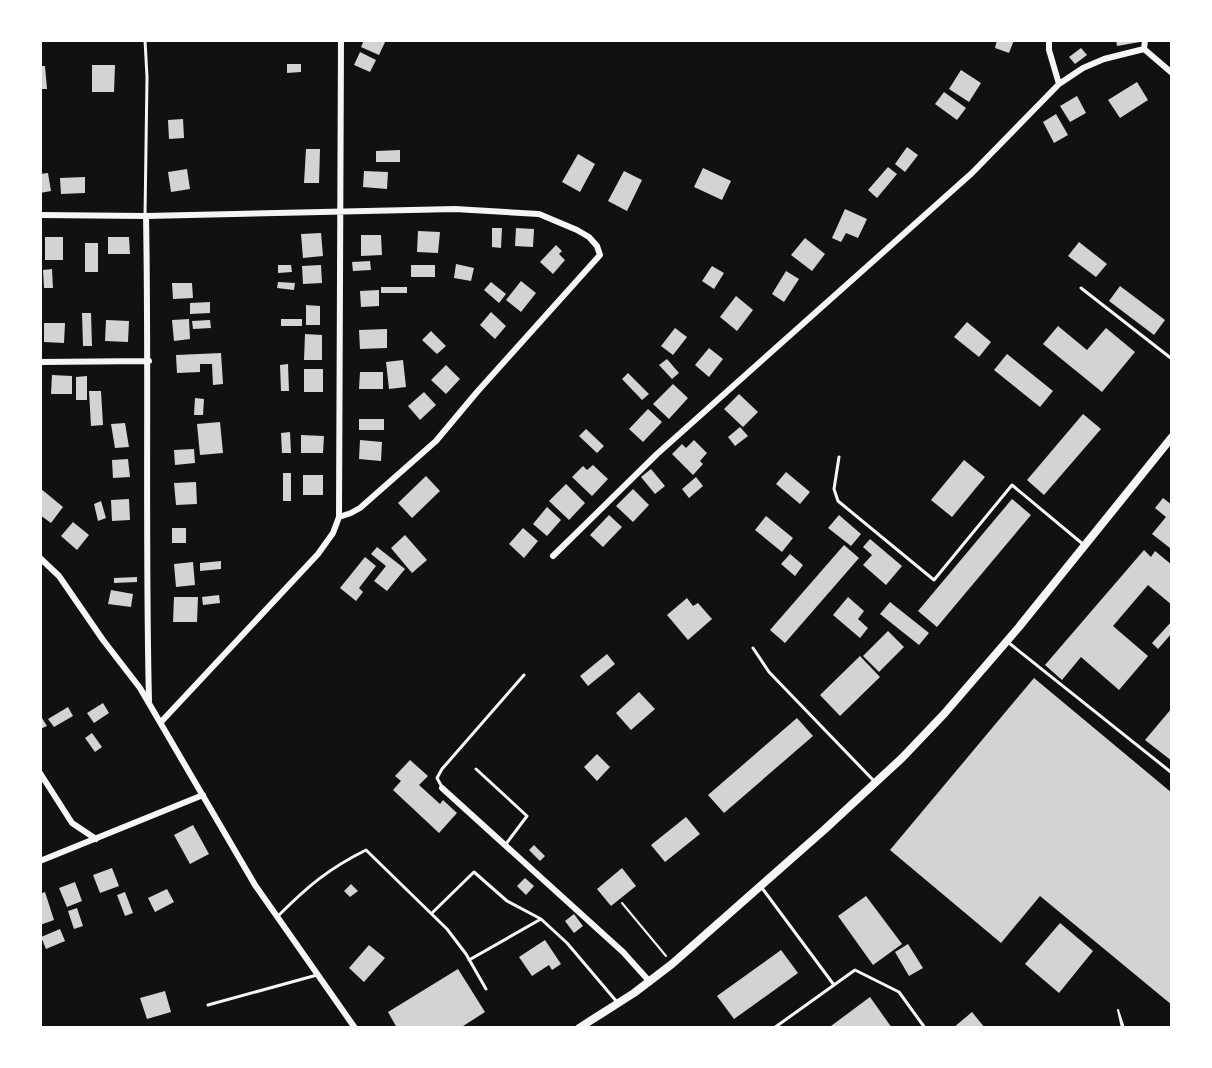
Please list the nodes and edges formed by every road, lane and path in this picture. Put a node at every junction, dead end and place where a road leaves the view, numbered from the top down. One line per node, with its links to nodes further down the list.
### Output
1 (145, 40): 10 (lane)
2 (341, 40): 8 (street)
3 (1049, 40): 7 (street)
4 (1145, 40): 5 (street)
5 (1144, 49): 6 (street); 7 (street)
6 (1172, 73)
7 (1059, 84): 19 (street)
8 (341, 212): 10 (street); 17 (street); 17 (street)
9 (40, 215): 10 (street)
10 (146, 216): 13 (street)
11 (1081, 288): 12 (lane)
12 (1172, 359)
13 (149, 361): 14 (street); 24 (street)
14 (40, 362)
15 (1172, 436): 18 (main road)
16 (839, 457): 18 (lane)
17 (339, 517): 25 (street)
18 (1085, 546): 21 (main road)
19 (553, 555)
20 (40, 558): 24 (street)
21 (1007, 641): 28 (lane); 29 (main road)
22 (753, 648): 29 (lane)
23 (524, 675): 30 (lane)
24 (149, 702): 25 (street)
25 (161, 722): 31 (street)
26 (476, 769): 33 (lane)
27 (40, 773): 32 (street)
28 (1172, 773)
29 (876, 783): 35 (main road)
30 (442, 788): 33 (street)
31 (203, 795): 32 (street); 38 (street)
32 (96, 839): 34 (street)
33 (506, 844): 43 (street)
34 (40, 861)
35 (761, 886): 41 (main road); 44 (lane)
36 (622, 903): 41 (path)
37 (432, 913): 38 (lane); 39 (lane); 40 (lane)
38 (277, 917): 42 (street)
39 (541, 919): 40 (lane); 46 (lane)
40 (469, 960): 45 (lane)
41 (672, 964): 43 (main road)
42 (318, 975): 47 (lane); 48 (street)
43 (650, 982): 46 (main road)
44 (834, 985): 50 (lane); 51 (lane)
45 (486, 989)
46 (618, 1004): 49 (main road)
47 (208, 1005)
48 (355, 1028)
49 (579, 1028)
50 (774, 1028)
51 (925, 1028)

